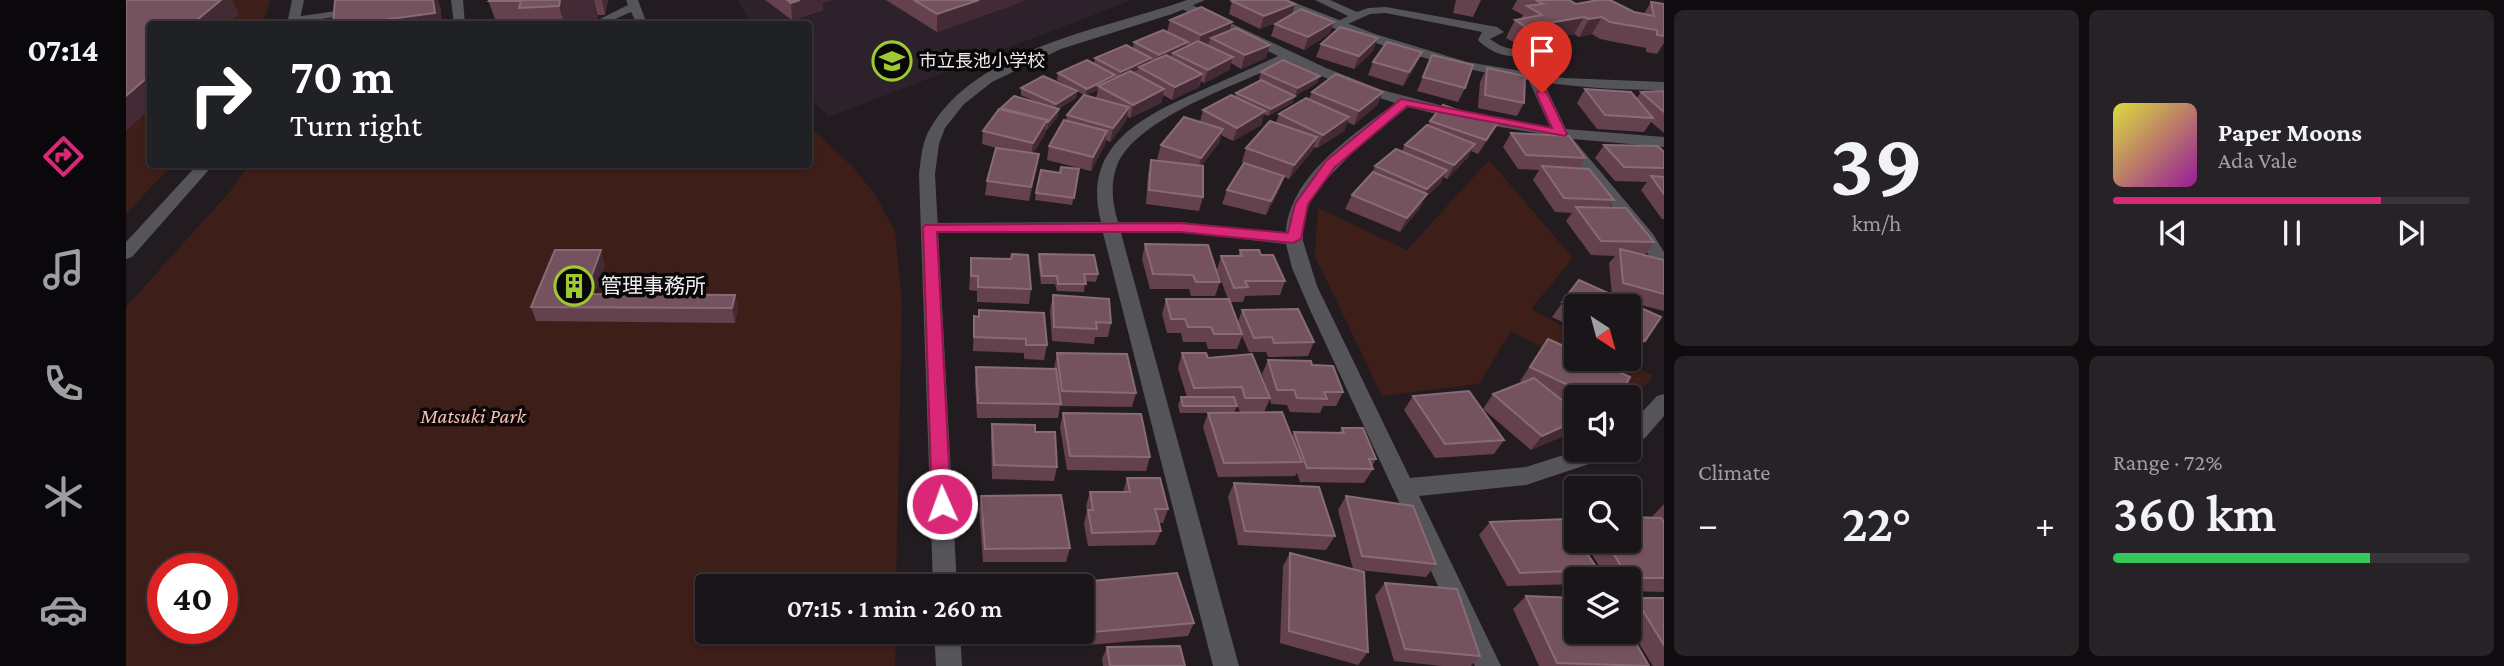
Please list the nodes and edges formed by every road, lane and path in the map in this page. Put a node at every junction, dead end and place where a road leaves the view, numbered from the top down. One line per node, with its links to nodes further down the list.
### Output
1 (298, 0): 9 (street)
2 (457, 0): 11 (lane)
3 (1277, 0): 14 (street)
4 (1321, 0): 8 (lane)
5 (633, 3): 12 (lane); 13 (lane)
6 (1193, 3): 16 (street); 24 (street)
7 (376, 8): 10 (lane)
8 (1357, 16): 14 (lane); 15 (lane)
9 (293, 21)
10 (299, 21)
11 (460, 21)
12 (601, 21)
13 (641, 21)
14 (1337, 26): 17 (street)
15 (1529, 42)
16 (1289, 56): 19 (street); 23 (street)
17 (1535, 79): 18 (street); 20 (street)
18 (1664, 86)
19 (1405, 102): 20 (street); 25 (street)
20 (1561, 134): 21 (street); 27 (street)
21 (1664, 142)
22 (203, 168): 26 (street)
23 (1111, 227): 24 (street); 25 (street); 35 (street)
24 (930, 228): 32 (street)
25 (1293, 239): 31 (street)
26 (126, 253)
27 (1664, 266)
28 (1664, 402): 29 (street)
29 (1641, 428)
30 (1569, 462): 31 (street)
31 (1404, 488): 36 (street)
32 (944, 574)
33 (947, 644): 34 (street)
34 (948, 666)
35 (1226, 666)
36 (1488, 666)

